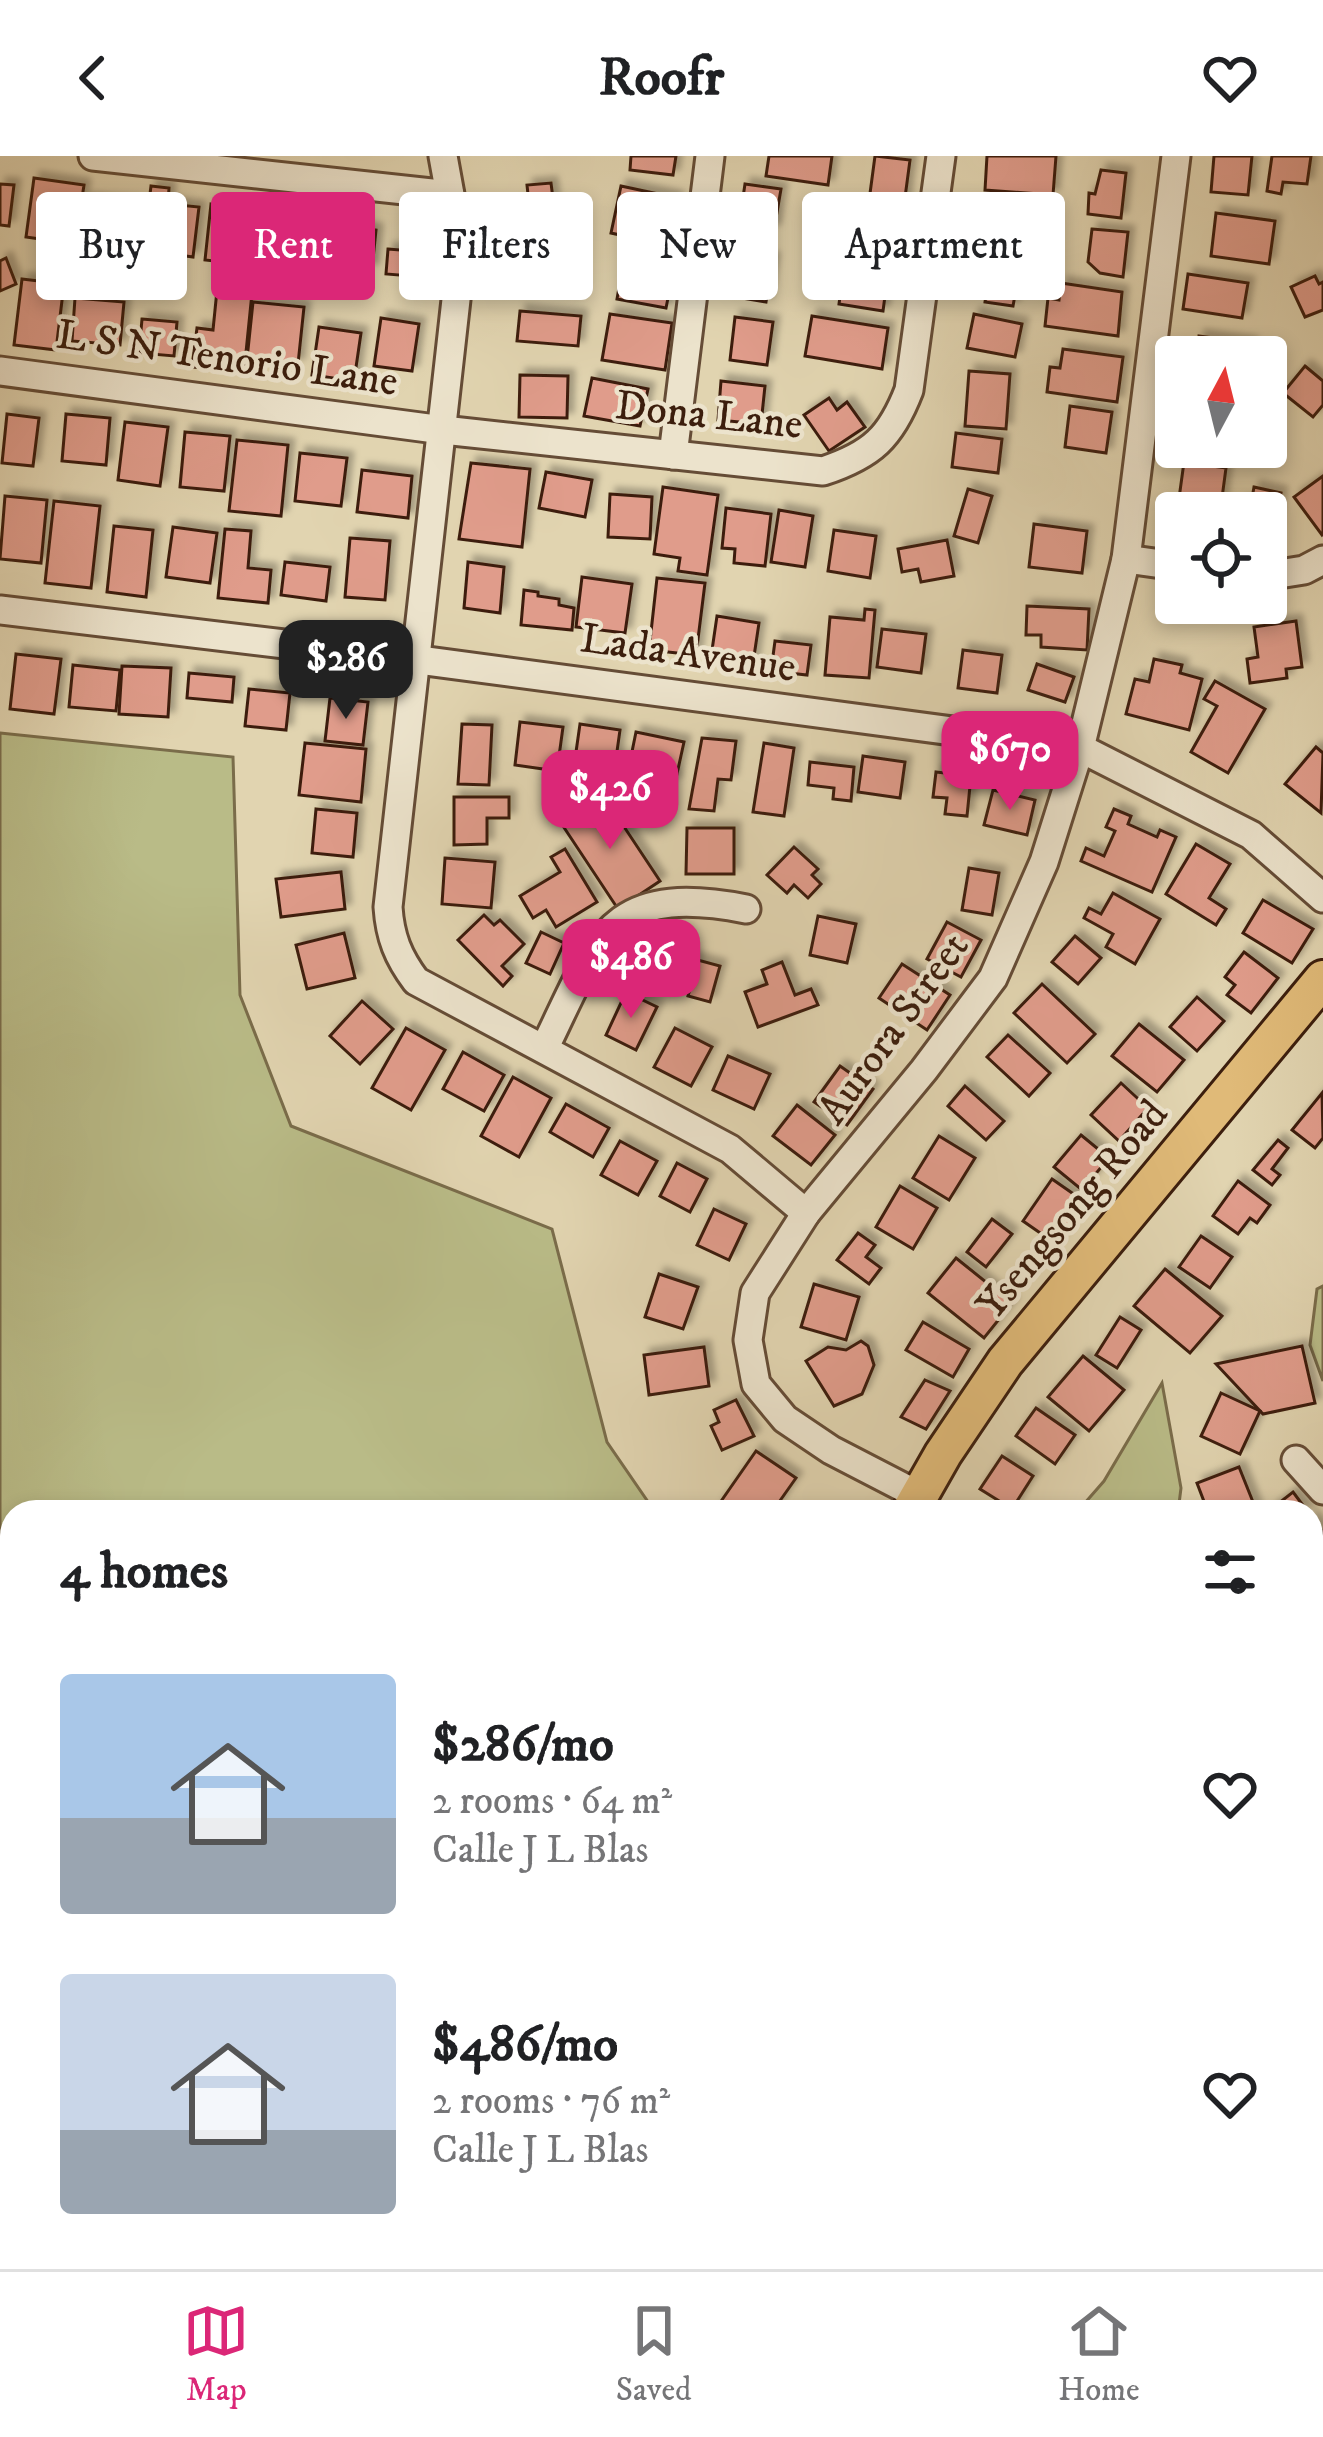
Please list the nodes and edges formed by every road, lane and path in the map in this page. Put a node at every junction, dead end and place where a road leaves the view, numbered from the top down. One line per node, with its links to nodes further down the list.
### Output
1 (93, 156): 6 (street)
2 (443, 156): 8 (street)
3 (710, 156): 12 (street)
4 (941, 156): 12 (street, Dona Lane)
5 (1176, 156): 13 (street, Aurora Street)
6 (156, 160): 7 (street)
7 (425, 192)
8 (449, 192)
9 (456, 300): 11 (street)
10 (0, 371): 11 (street, L S N Tenorio Lane)
11 (442, 430): 12 (street, Dona Lane); 18 (street)
12 (674, 455)
13 (1126, 559): 15 (street); 19 (street, Aurora Street)
14 (1323, 560): 16 (street)
15 (1155, 563)
16 (1287, 573)
17 (0, 610): 18 (street, Lada Avenue)
18 (418, 660): 19 (street, Lada Avenue); 23 (street)
19 (1080, 748): 20 (street, Lada Avenue); 24 (street, Aurora Street)
20 (1323, 898)
21 (746, 909): 23 (street)
22 (1323, 979): 28 (main road, Ysengsong Road)
23 (545, 1047): 24 (street)
24 (806, 1214): 27 (street, Aurora Street)
25 (1296, 1460): 26 (street)
26 (1323, 1490)
27 (908, 1500)
28 (917, 1500)

